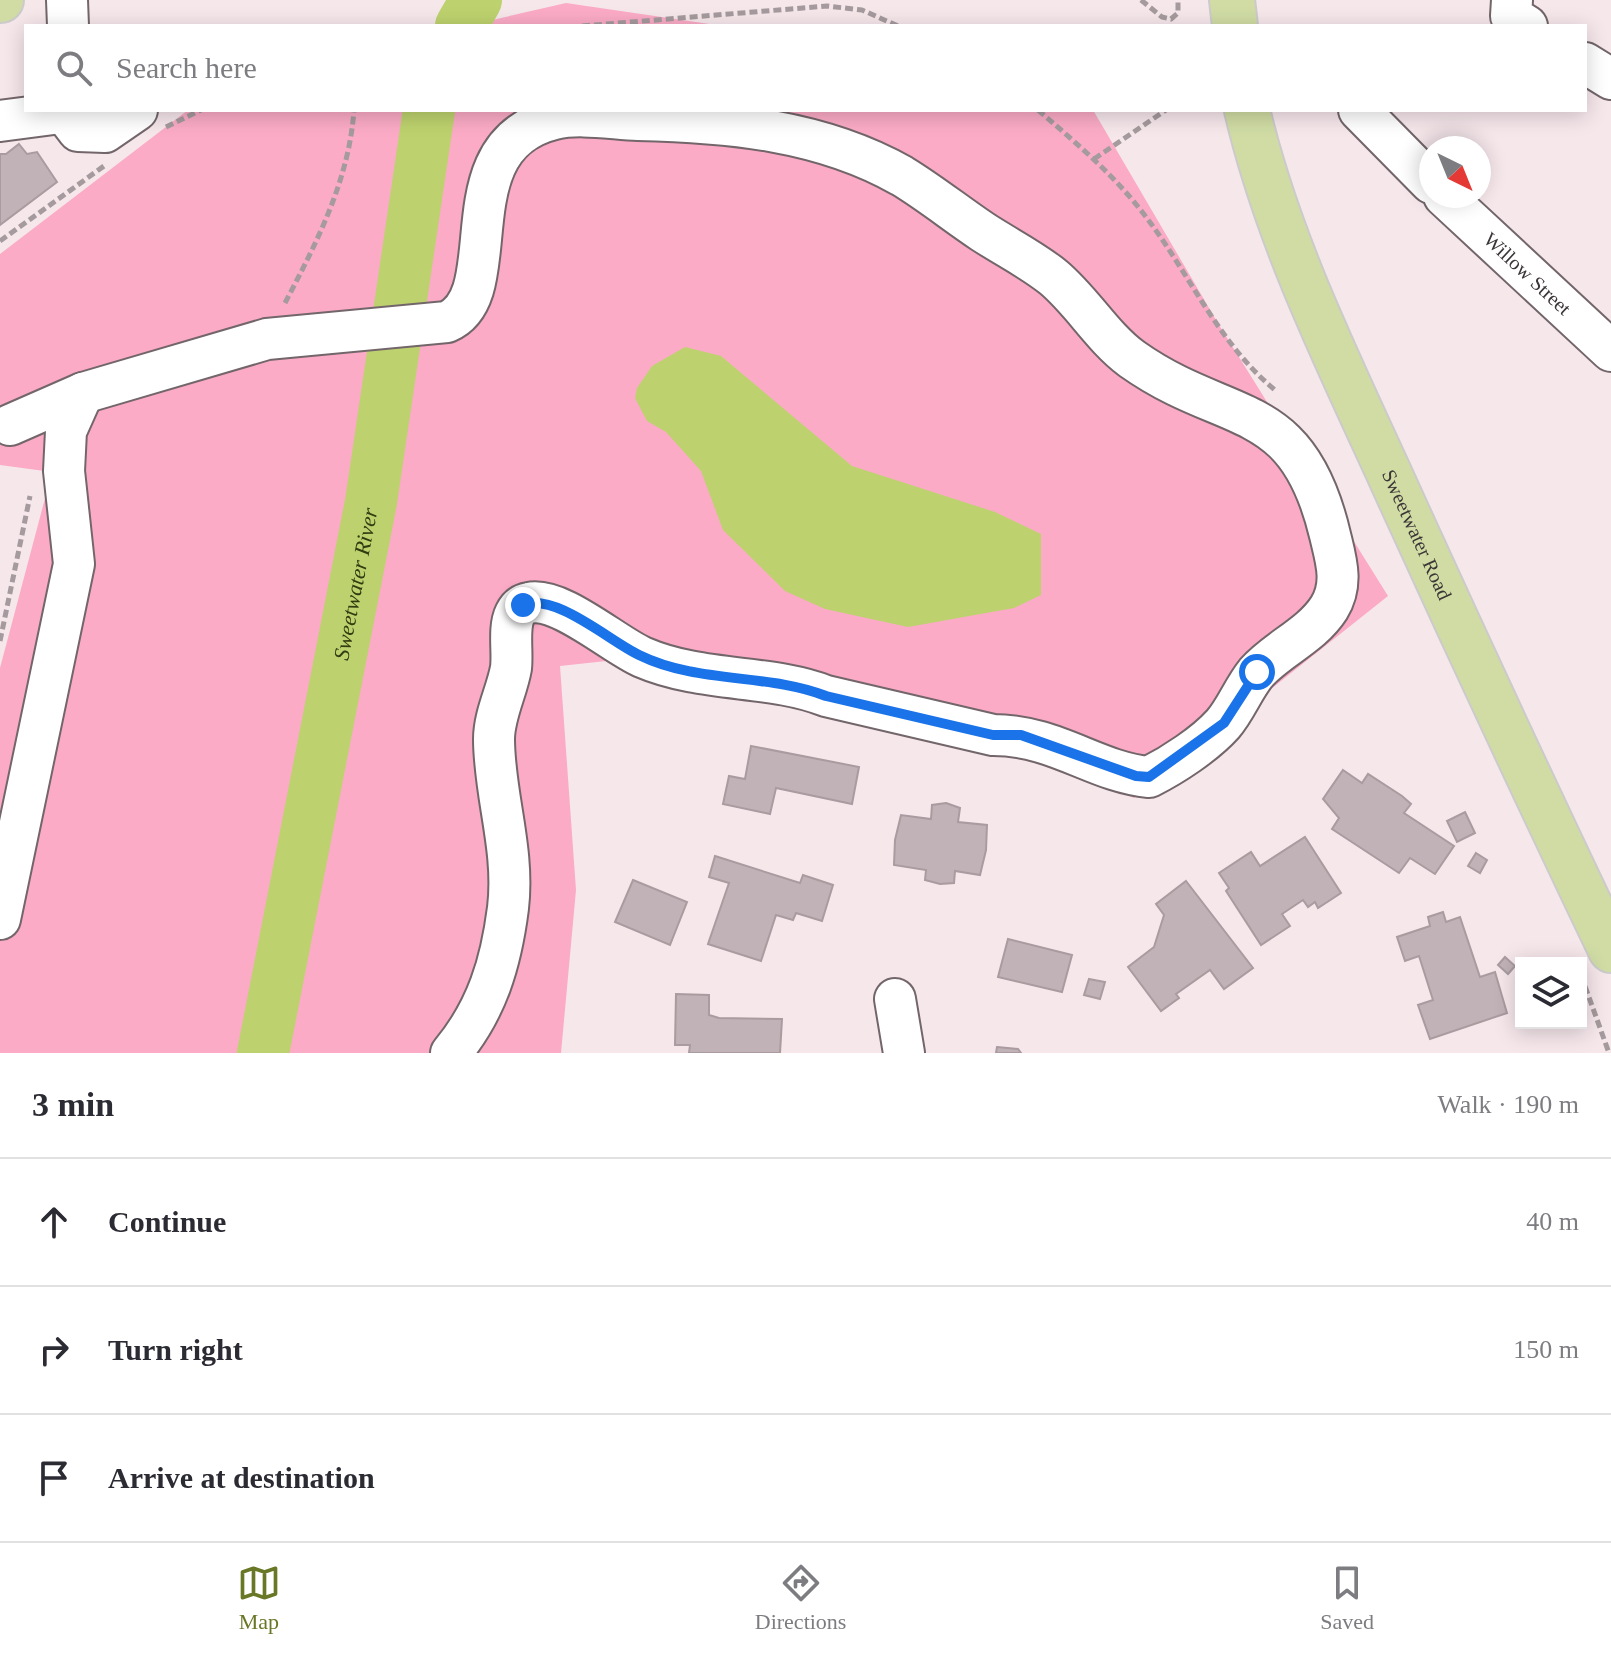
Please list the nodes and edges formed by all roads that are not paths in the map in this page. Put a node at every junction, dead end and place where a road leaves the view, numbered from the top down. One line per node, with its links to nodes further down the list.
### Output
1 (67, 0): 4 (street)
2 (1232, 0): 5 (main road)
3 (1512, 0): 6 (street)
4 (68, 24)
5 (1235, 24)
6 (1524, 24)
7 (1587, 64): 8 (street)
8 (1611, 79)
9 (62, 112): 12 (street); 13 (street)
10 (1248, 112): 20 (main road, Sweetwater Road)
11 (1361, 112): 14 (street)
12 (150, 119)
13 (0, 121)
14 (1419, 171)
15 (1457, 208): 16 (street, Willow Street)
16 (1611, 351)
17 (83, 393): 18 (street); 19 (street); 22 (street)
18 (10, 425)
19 (0, 919)
20 (1611, 950)
21 (895, 999): 23 (street)
22 (451, 1053)
23 (904, 1053)

